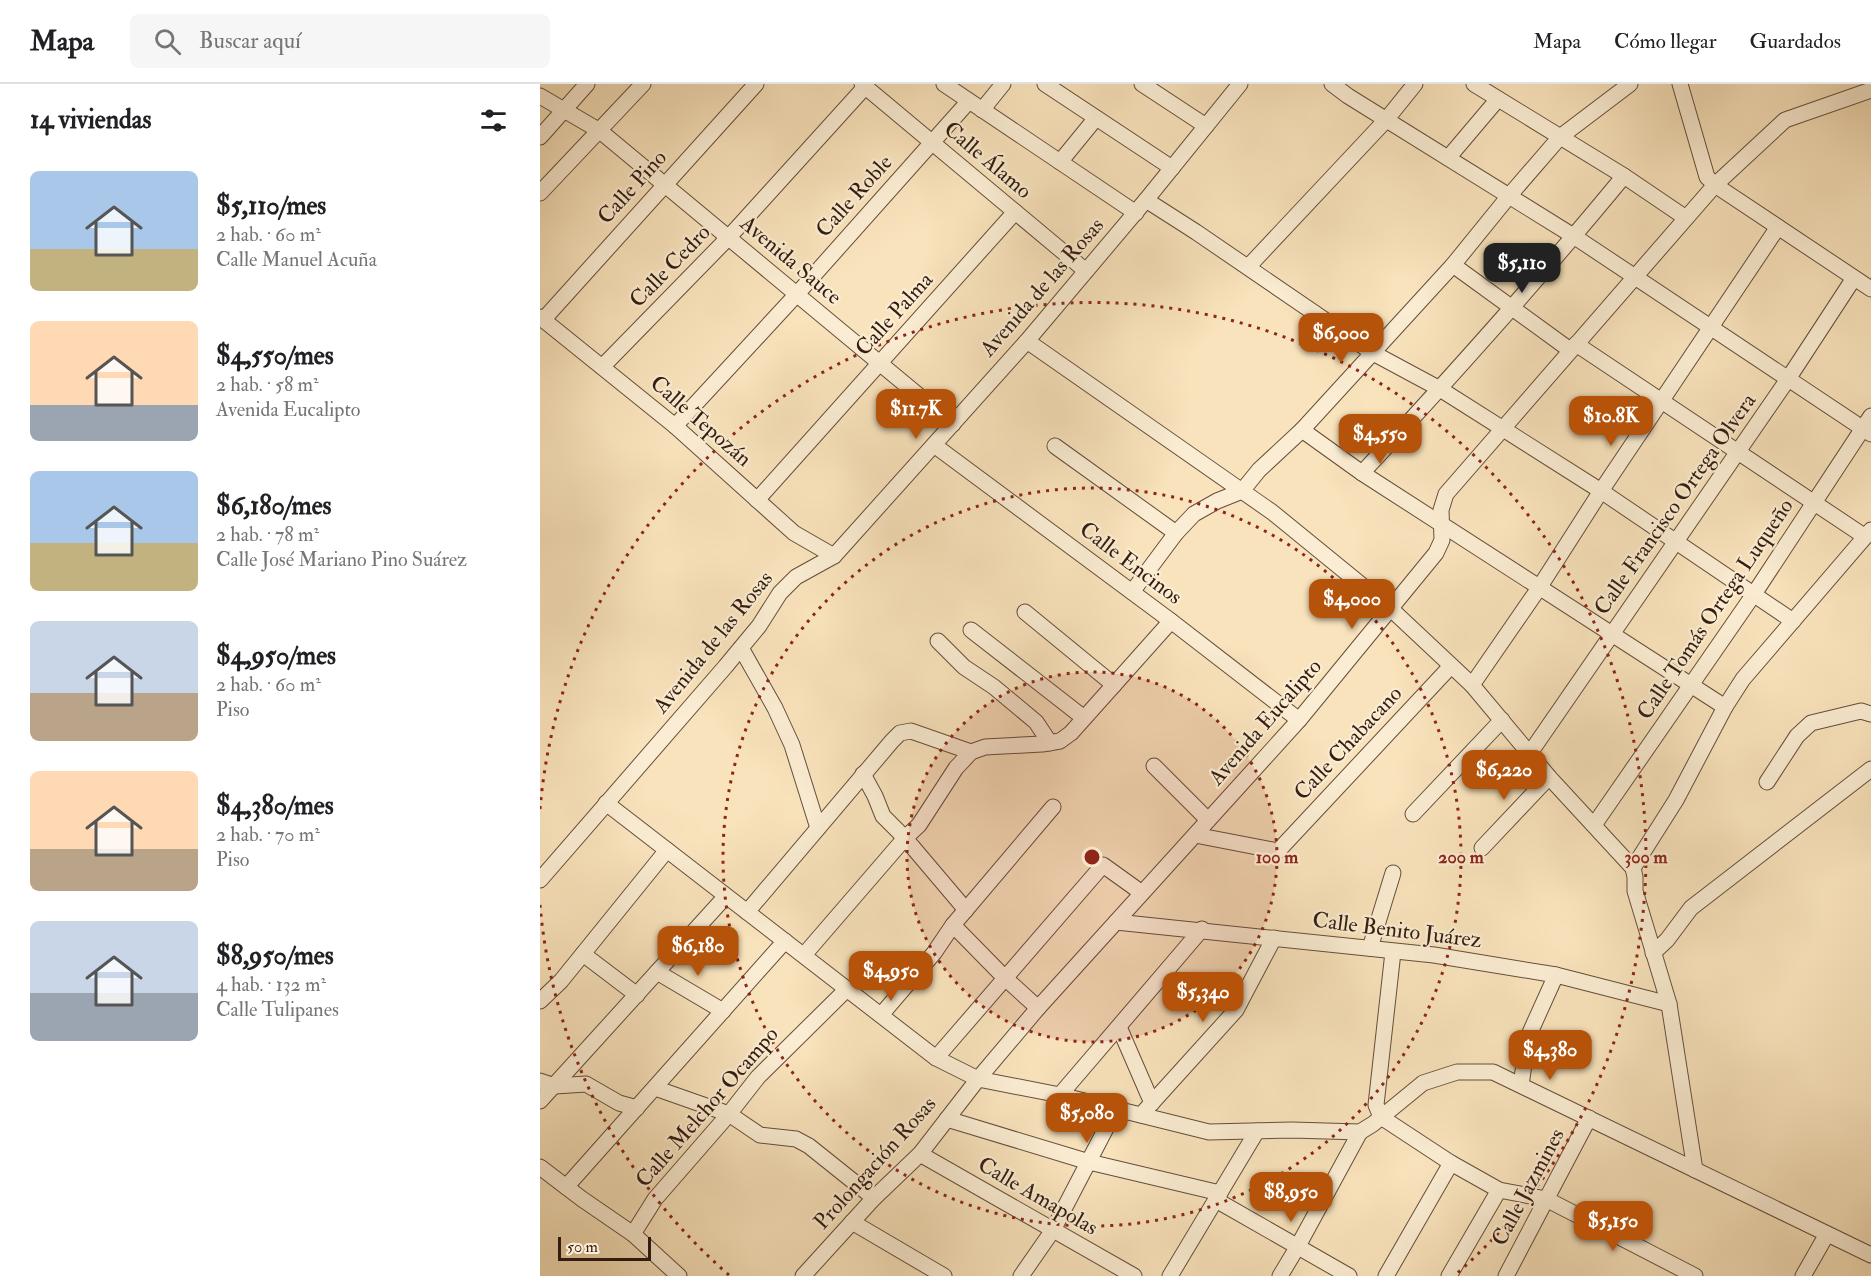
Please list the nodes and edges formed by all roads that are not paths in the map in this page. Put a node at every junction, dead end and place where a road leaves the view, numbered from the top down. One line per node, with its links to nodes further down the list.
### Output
1 (587, 84): 19 (street)
2 (644, 84): 23 (street)
3 (756, 84): 31 (street, Calle Pino)
4 (944, 84): 18 (street)
5 (1003, 84): 18 (street, Calle Roble)
6 (1045, 84): 20 (street)
7 (1142, 84): 22 (street)
8 (1240, 84): 22 (street, Avenida de las Rosas)
9 (1332, 84): 21 (street)
10 (1415, 84): 21 (street)
11 (1474, 84): 17 (street)
12 (1630, 84): 25 (street)
13 (1680, 84): 32 (street)
14 (863, 85): 26 (street, Calle Álamo); 40 (street, Calle Cedro)
15 (1871, 90): 32 (street, Avenida Eucalipto)
16 (540, 96): 19 (street, Avenida Sauce)
17 (1498, 99): 25 (street); 27 (street)
18 (976, 105): 26 (street, Calle Roble); 28 (street)
19 (564, 109): 23 (street, Avenida Sauce); 24 (street)
20 (1096, 118): 28 (street); 29 (street)
21 (1386, 120): 27 (street); 43 (street)
22 (1206, 126): 29 (street, Avenida de las Rosas)
23 (600, 131): 31 (street, Avenida Sauce); 33 (street)
24 (540, 137)
25 (1560, 137): 30 (street); 34 (street)
26 (932, 143): 36 (street, Calle Álamo); 48 (street, Calle Roble)
27 (1448, 158): 34 (street)
28 (1060, 162): 37 (street)
29 (1172, 168): 35 (street, Avenida de las Rosas)
30 (1624, 176): 38 (street); 41 (street)
31 (665, 184): 40 (street, Avenida Sauce); 50 (street, Calle Pino)
32 (1714, 185): 38 (street, Avenida Eucalipto); 39 (street)
33 (540, 193)
34 (1509, 196): 41 (street); 42 (street)
35 (1146, 200): 37 (street, Avenida de las Rosas); 43 (street)
36 (1015, 212): 44 (street, Calle Álamo); 55 (street, Calle Palma)
37 (1136, 213): 44 (street, Avenida de las Rosas)
38 (1686, 218): 45 (street, Avenida Eucalipto)
39 (1778, 227): 46 (street); 51 (street)
40 (729, 237): 48 (street, Avenida Sauce); 56 (street, Calle Cedro)
41 (1575, 237): 45 (street); 49 (street)
42 (1453, 265): 49 (street); 54 (street)
43 (1248, 267): 54 (street)
44 (1086, 271): 52 (street, Avenida de las Rosas)
45 (1634, 277): 51 (street); 53 (street, Avenida Eucalipto)
46 (1854, 278): 47 (street); 57 (street, Calle Francisco Ortega Olvera)
47 (1871, 289)
48 (797, 294): 55 (street, Avenida Sauce); 61 (street, Calle Roble)
49 (1513, 307): 53 (street); 58 (street)
50 (542, 319): 56 (street, Calle Tepozán)
51 (1710, 328): 57 (street); 59 (street)
52 (1027, 341): 60 (street, Avenida de las Rosas); 69 (street)
53 (1573, 347): 59 (street); 63 (street, Avenida Eucalipto)
54 (1373, 353): 58 (street); 64 (street)
55 (879, 364): 60 (street, Avenida Sauce); 71 (street, Calle Palma)
56 (602, 367): 61 (street, Calle Tepozán)
57 (1788, 379): 62 (street); 67 (street, Calle Francisco Ortega Olvera)
58 (1440, 389): 63 (street); 68 (street)
59 (1662, 402): 67 (street); 70 (street)
60 (952, 424): 65 (street, Avenida de las Rosas)
61 (675, 426): 71 (street, Calle Tepozán)
62 (1868, 426): 72 (street, Calle Tomás Ortega Luqueño)
63 (1501, 429): 70 (street); 73 (street, Avenida Eucalipto)
64 (1302, 430): 68 (street); 69 (street)
65 (934, 445): 77 (street, Avenida de las Rosas); 79 (street, Calle Encinos)
66 (1055, 446): 74 (street)
67 (1738, 452): 72 (street); 76 (street, Calle Francisco Ortega Olvera)
68 (1362, 473): 73 (street)
69 (1242, 491): 74 (street); 81 (street)
70 (1601, 491): 76 (street); 78 (street)
71 (757, 500): 77 (street, Calle Tepozán)
72 (1814, 503): 75 (street); 80 (street, Calle Tomás Ortega Luqueño)
73 (1442, 524): 78 (street); 81 (street, Avenida Eucalipto)
74 (1176, 533): 79 (street)
75 (1868, 533): 84 (street)
76 (1676, 542): 80 (street); 86 (street, Calle Francisco Ortega Olvera)
77 (834, 556): 88 (street, Avenida de las Rosas)
78 (1539, 588): 86 (street); 91 (street)
79 (1132, 592): 83 (street, Calle Encinos)
80 (1754, 594): 84 (street); 92 (street, Calle Tomás Ortega Luqueño)
81 (1391, 609): 89 (street); 96 (street, Avenida Eucalipto)
82 (1025, 612): 90 (street)
83 (1171, 621): 90 (street); 96 (street, Calle Encinos)
84 (1793, 621): 93 (street)
85 (971, 630): 95 (street)
86 (1612, 634): 92 (street); 100 (street, Calle Francisco Ortega Olvera)
87 (938, 641): 98 (street)
88 (741, 648): 106 (street, Avenida de las Rosas); 111 (street)
89 (1452, 666): 91 (street); 112 (street, Calle Chabacano)
90 (1114, 685): 95 (street)
91 (1472, 685): 97 (street)
92 (1691, 685): 93 (street); 110 (street, Calle Tomás Ortega Luqueño)
93 (1725, 707): 116 (street)
94 (1871, 714): 105 (street)
95 (1084, 718): 98 (street)
96 (1299, 720): 109 (street, Avenida Eucalipto)
97 (1502, 720): 100 (street); 108 (street)
98 (1050, 743): 99 (street)
99 (971, 752): 103 (street); 113 (street)
100 (1530, 753): 104 (street)
101 (1154, 766): 109 (street)
102 (1871, 769): 130 (street)
103 (863, 774): 111 (street); 113 (street)
104 (1549, 777): 110 (street); 114 (street)
105 (1767, 782)
106 (606, 802): 115 (street); 118 (street, Avenida de las Rosas)
107 (1053, 807): 121 (street)
108 (1413, 814)
109 (1208, 820): 112 (street, Avenida Eucalipto)
110 (1594, 825): 116 (street)
111 (818, 828): 122 (street)
112 (1195, 835): 119 (street, Avenida Eucalipto)
113 (905, 838): 121 (street); 132 (street)
114 (1482, 848)
115 (667, 850): 120 (street); 131 (street)
116 (1633, 868): 130 (street)
117 (1393, 873): 128 (street)
118 (540, 880)
119 (1142, 893): 123 (street, Avenida Eucalipto); 135 (street)
120 (726, 896): 122 (street); 133 (street)
121 (966, 910): 124 (street)
122 (747, 912): 127 (street)
123 (1116, 922): 125 (street, Calle Benito Juárez); 140 (street, Avenida Eucalipto)
124 (953, 925): 135 (street); 142 (street)
125 (1202, 929): 126 (street, Calle Benito Juárez); 143 (street)
126 (1274, 938): 128 (street, Calle Benito Juárez); 151 (street)
127 (785, 941): 132 (street); 141 (street)
128 (1370, 948): 129 (street, Calle Benito Juárez)
129 (1393, 952): 134 (street, Calle Benito Juárez); 156 (street)
130 (1653, 953): 139 (street)
131 (583, 954): 137 (street); 138 (street)
132 (804, 955): 136 (street)
133 (657, 972): 137 (street); 141 (street)
134 (1556, 975): 139 (street, Calle Benito Juárez); 147 (street)
135 (1005, 978): 140 (street); 144 (street)
136 (847, 989): 142 (street); 154 (street, Calle Melchor Ocampo)
137 (637, 995): 146 (street)
138 (540, 1000)
139 (1669, 1004): 165 (street)
140 (1038, 1008): 145 (street, Avenida Eucalipto)
141 (723, 1011): 148 (street)
142 (881, 1015): 144 (street)
143 (1119, 1027): 149 (street); 151 (street)
144 (936, 1058): 145 (street)
145 (978, 1079): 149 (street); 158 (street, Prolongación Rosas)
146 (547, 1083): 150 (street); 152 (street)
147 (1521, 1085): 156 (street); 157 (street)
148 (655, 1088): 152 (street); 154 (street)
149 (1060, 1095): 153 (street)
150 (540, 1101)
151 (1152, 1103): 155 (street)
152 (637, 1108): 166 (street)
153 (1116, 1109): 155 (street); 162 (street)
154 (729, 1114): 168 (street); 173 (street, Calle Melchor Ocampo)
155 (1141, 1115): 159 (street)
156 (1381, 1118): 160 (street); 163 (street)
157 (1589, 1118): 165 (street); 170 (street, Calle Jazmines)
158 (947, 1119): 161 (street, Prolongación Rosas); 162 (street)
159 (1257, 1131): 160 (street); 169 (street)
160 (1360, 1132): 175 (street)
161 (920, 1154): 168 (street, Prolongación Rosas); 172 (street, Calle Amapolas)
162 (1089, 1162): 169 (street); 172 (street)
163 (1451, 1163): 167 (street); 185 (street)
164 (540, 1167): 166 (street)
165 (1695, 1170): 174 (street)
166 (566, 1187): 173 (street)
167 (1499, 1190): 170 (street); 186 (street)
168 (874, 1197): 171 (street, Prolongación Rosas)
169 (1218, 1197): 175 (street); 182 (street)
170 (1546, 1199): 187 (street, Calle Jazmines); 188 (street)
171 (852, 1222): 178 (street, Prolongación Rosas); 179 (street)
172 (1053, 1230): 180 (street); 181 (street, Calle Amapolas)
173 (633, 1234): 177 (street)
174 (1827, 1234): 176 (street); 189 (street)
175 (1298, 1246): 183 (street); 184 (street)
176 (1871, 1255)
177 (679, 1276)
178 (803, 1276)
179 (945, 1276)
180 (1021, 1276)
181 (1134, 1276)
182 (1170, 1276)
183 (1280, 1276)
184 (1349, 1276)
185 (1386, 1276)
186 (1449, 1276)
187 (1506, 1276)
188 (1695, 1276)
189 (1803, 1276)

